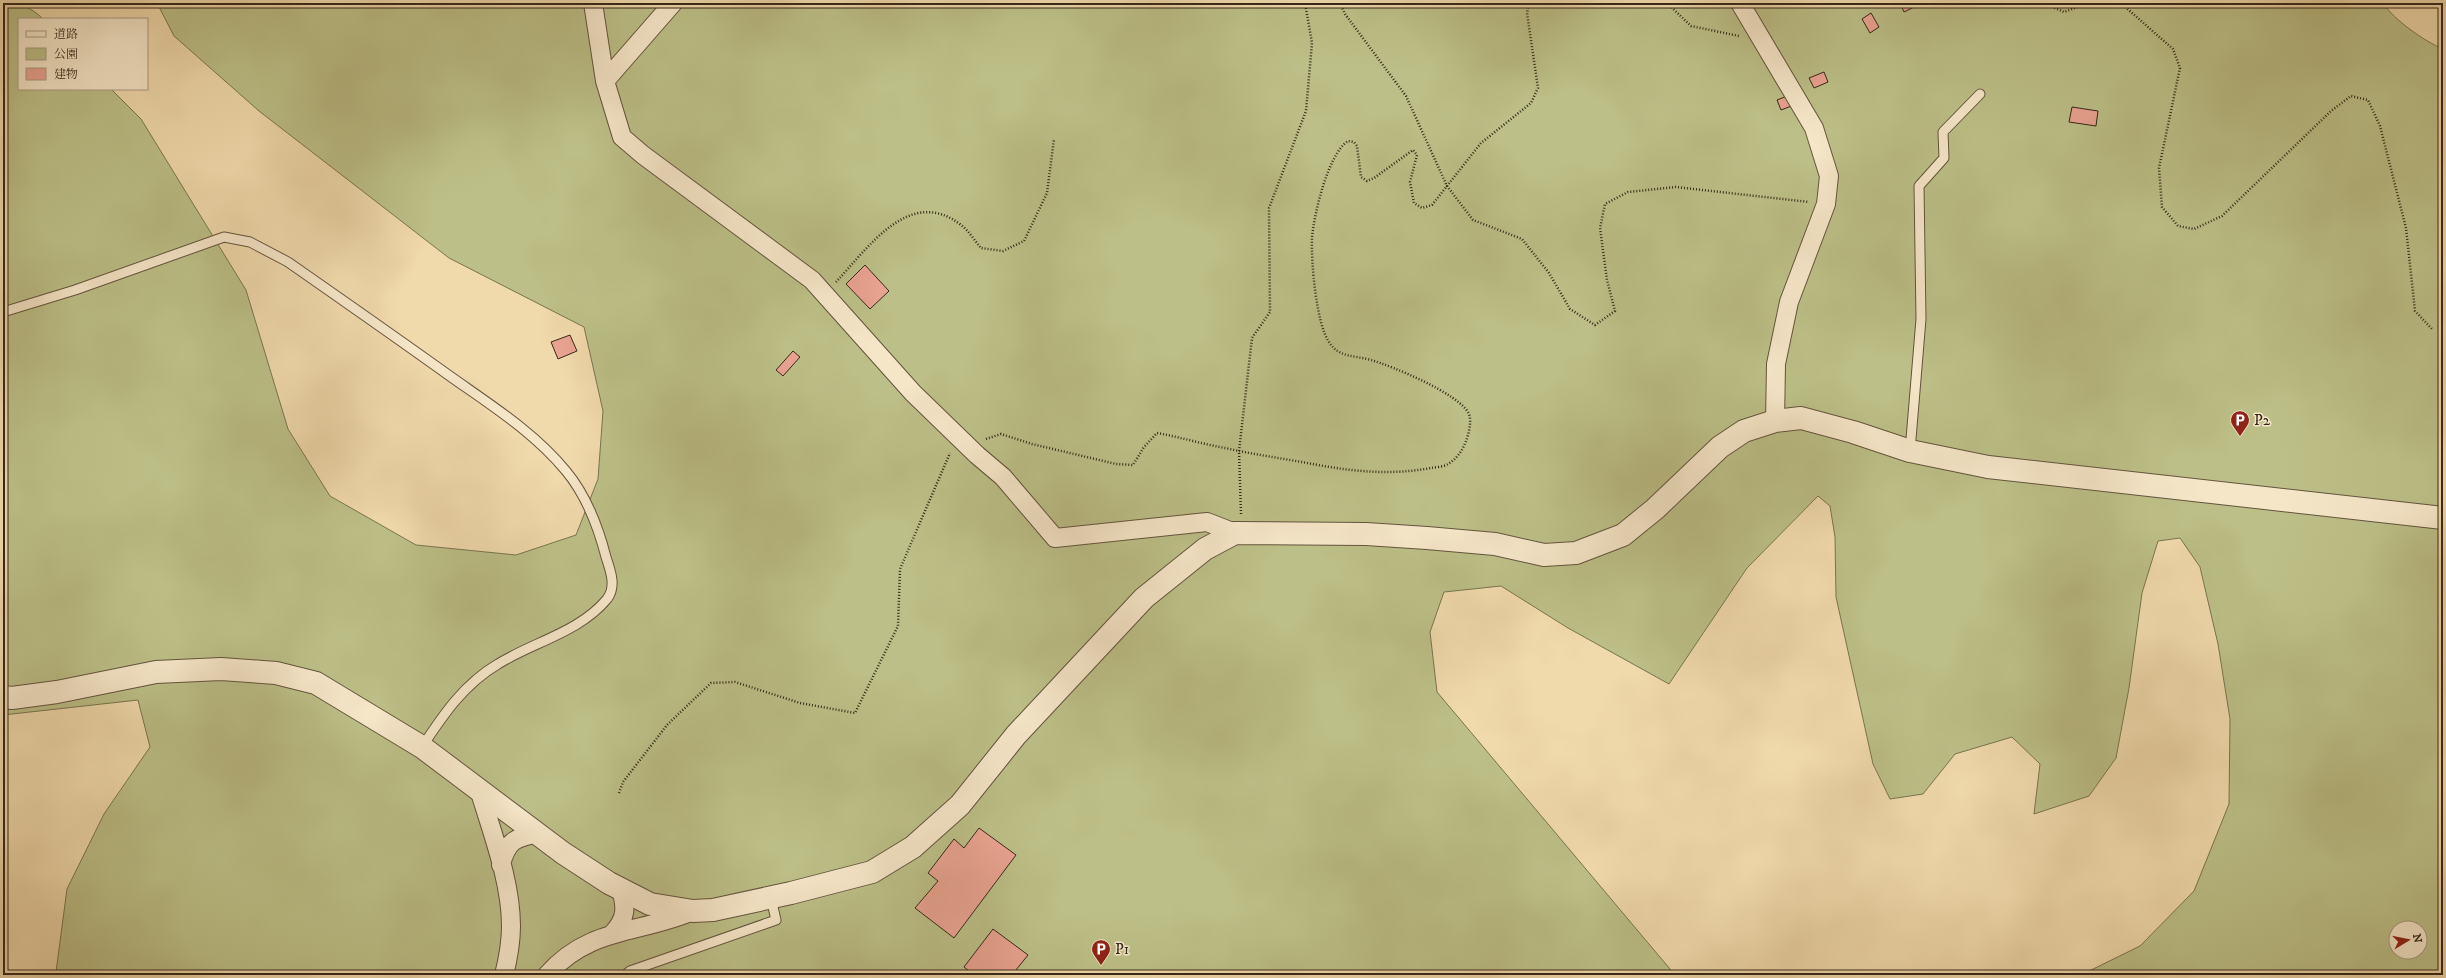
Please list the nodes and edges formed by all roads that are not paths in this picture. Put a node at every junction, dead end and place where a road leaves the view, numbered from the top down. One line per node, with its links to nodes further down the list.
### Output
1 (593, 3): 4 (street)
2 (673, 3): 4 (street)
3 (1740, 3): 7 (street)
4 (605, 81): 10 (street)
5 (1980, 94): 8 (lane)
6 (3, 312): 12 (lane)
7 (1775, 421): 8 (street); 10 (street)
8 (1910, 451): 9 (street)
9 (2443, 518)
10 (1238, 532): 17 (street)
11 (3, 698): 12 (street)
12 (422, 747): 13 (street)
13 (479, 789): 14 (street); 15 (street)
14 (539, 833): 15 (street); 16 (street)
15 (501, 865): 20 (street)
16 (621, 889): 18 (street); 19 (street)
17 (772, 898): 18 (street); 22 (lane)
18 (693, 911): 19 (street)
19 (613, 933): 21 (street)
20 (504, 975)
21 (547, 975)
22 (625, 975)

